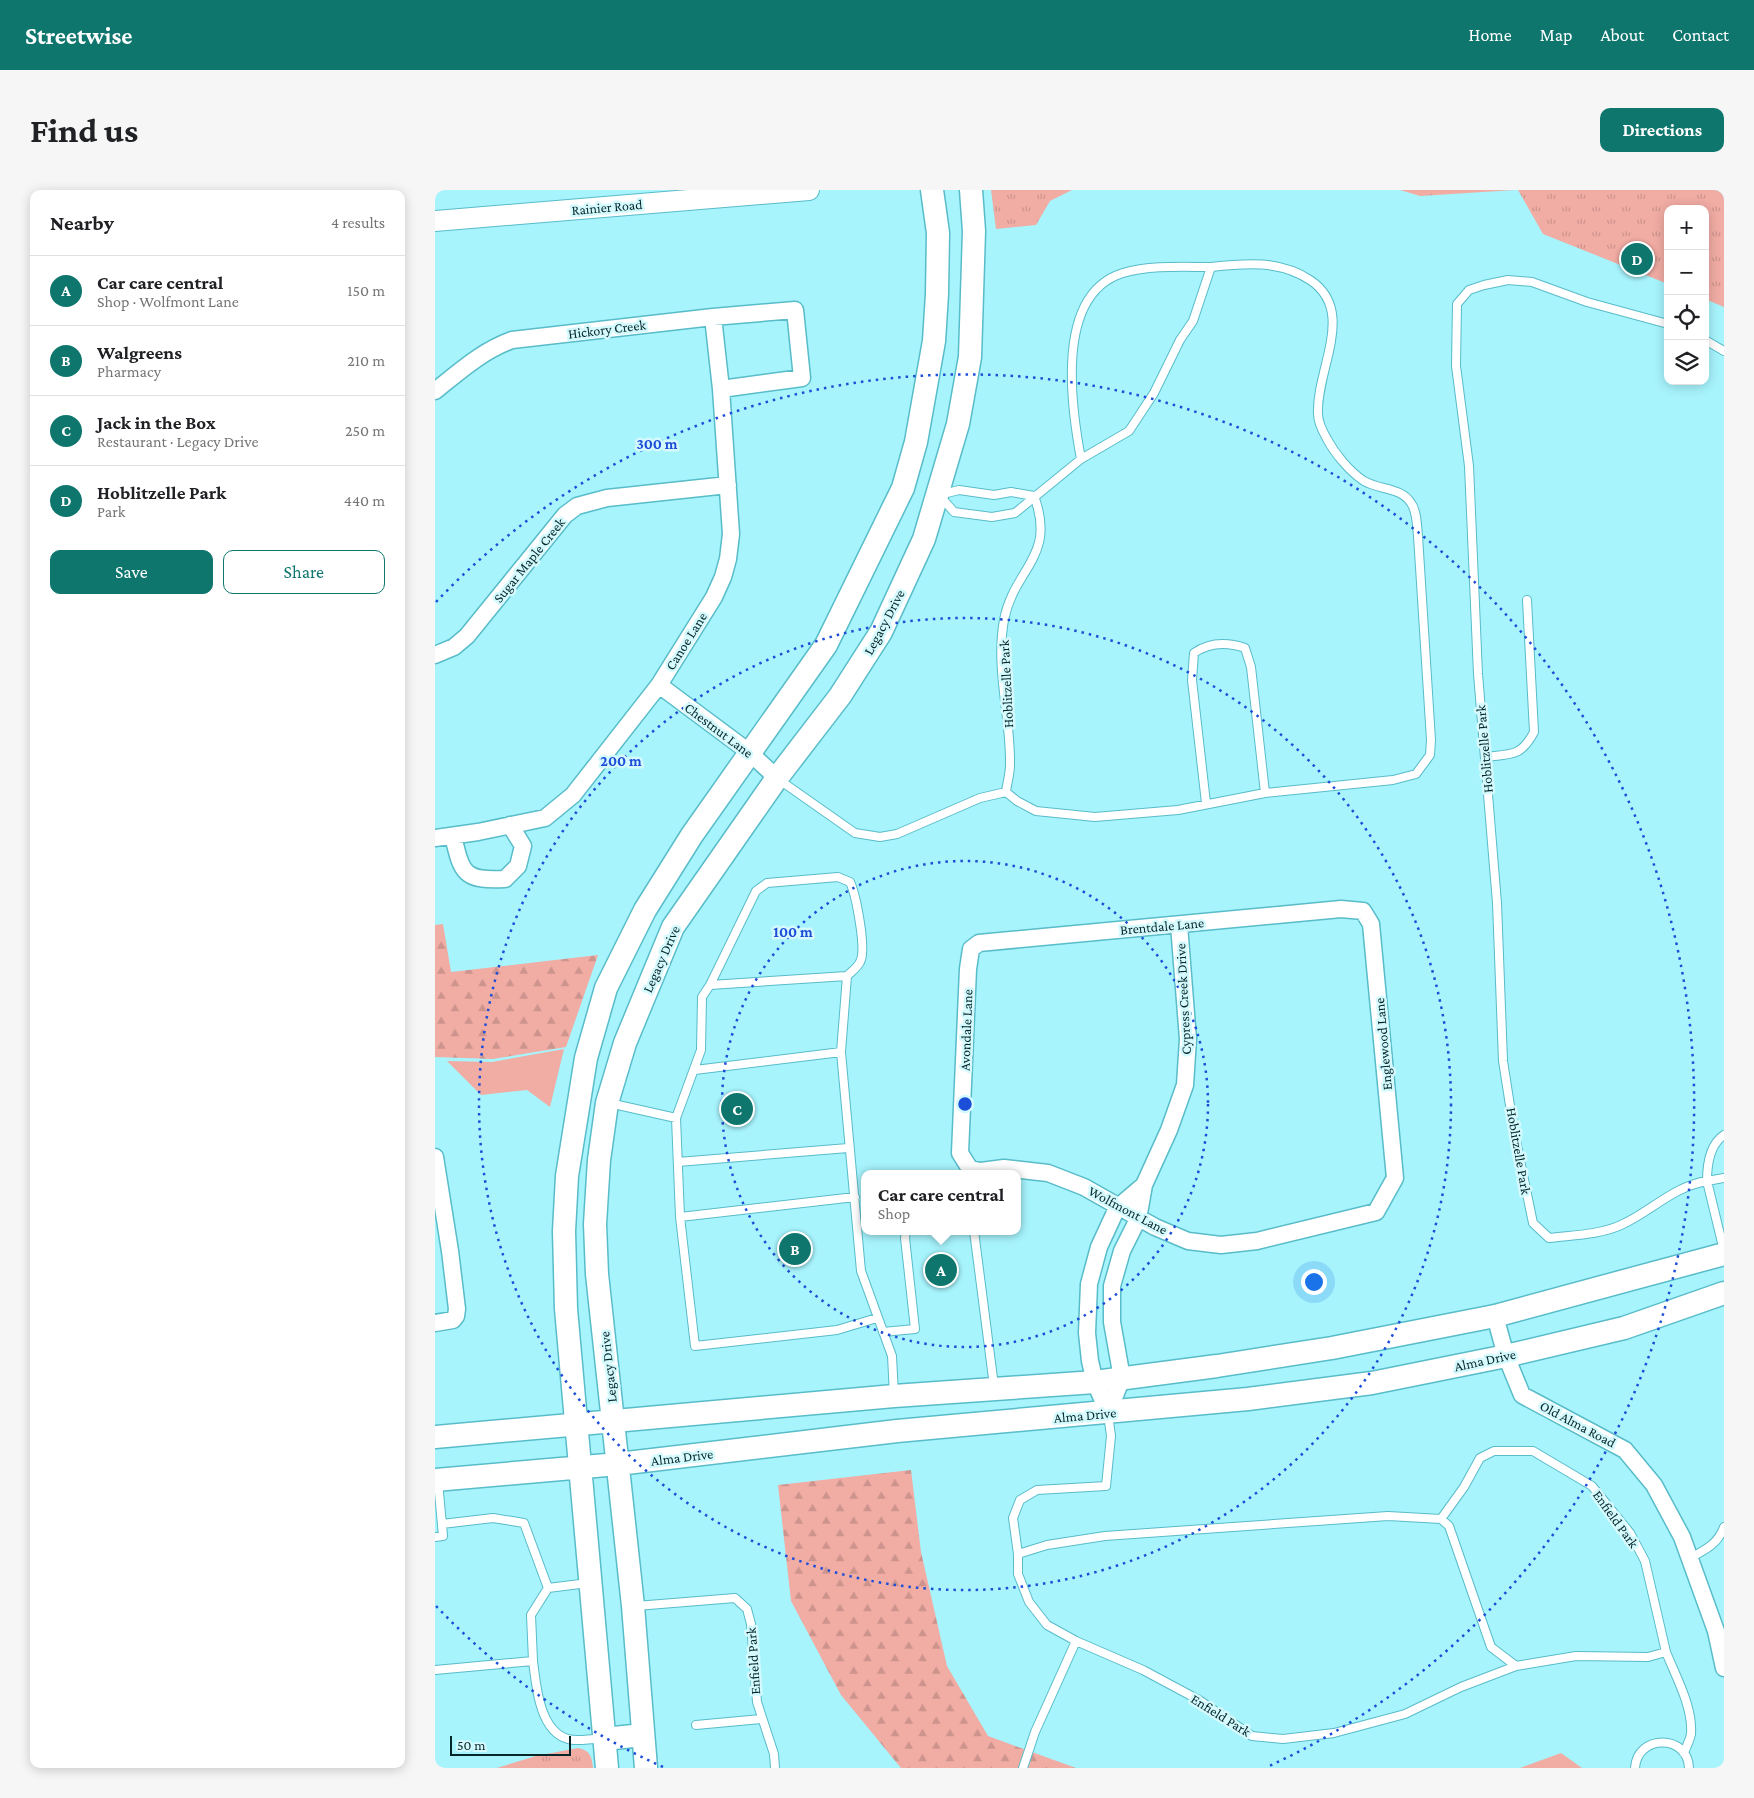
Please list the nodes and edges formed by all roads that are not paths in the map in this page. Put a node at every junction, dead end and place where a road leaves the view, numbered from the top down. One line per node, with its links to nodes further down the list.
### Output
1 (809, 190): 4 (street, Rainier Road)
2 (932, 190): 15 (main road)
3 (971, 190): 16 (main road, Legacy Drive)
4 (713, 194): 5 (street, Rainier Road)
5 (435, 222)
6 (1211, 267): 13 (lane); 13 (lane); 25 (lane)
7 (713, 316): 11 (street, Canoe Lane); 11 (street, Hickory Creek); 12 (street, Hickory Creek)
8 (1664, 323): 22 (lane, Hoblitzelle Park)
9 (1709, 342): 10 (lane)
10 (1724, 351)
11 (721, 389): 14 (street, Canoe Lane)
12 (435, 391)
13 (1081, 459): 17 (lane)
14 (729, 485): 19 (street, Sugar Maple Creek); 20 (street, Canoe Lane)
15 (903, 488): 16 (main road); 21 (main road)
16 (939, 495): 17 (lane); 17 (lane); 23 (main road, Legacy Drive)
17 (1034, 496): 24 (lane, Hoblitzelle Park)
18 (1527, 600): 22 (lane)
19 (435, 655)
20 (659, 685): 21 (street, Chestnut Lane); 27 (street, Canoe Lane)
21 (749, 752): 23 (street, Chestnut Lane); 37 (main road)
22 (1485, 757): 50 (lane, Hoblitzelle Park)
23 (777, 778): 24 (lane); 38 (main road, Legacy Drive)
24 (1006, 792): 26 (lane)
25 (1265, 793): 26 (lane); 26 (lane)
26 (1206, 803)
27 (510, 826): 28 (street, Canoe Lane); 28 (street)
28 (453, 836): 29 (street, Canoe Lane)
29 (435, 838)
30 (1355, 910): 31 (street, Brentdale Lane); 52 (street, Englewood Lane)
31 (1179, 925): 32 (street, Brentdale Lane); 51 (street, Cypress Creek Drive)
32 (971, 949): 44 (street, Avondale Lane)
33 (847, 976): 34 (lane); 34 (lane); 35 (lane)
34 (710, 985): 36 (lane)
35 (841, 1052): 36 (lane); 41 (lane)
36 (695, 1070): 39 (lane)
37 (579, 1094): 38 (main road); 72 (main road)
38 (607, 1103): 39 (lane); 71 (main road, Legacy Drive)
39 (676, 1118): 43 (lane)
40 (1724, 1135): 50 (lane)
41 (849, 1148): 43 (lane); 53 (lane)
42 (435, 1157): 63 (street)
43 (678, 1162): 55 (lane)
44 (970, 1169): 45 (street, Wolfmont Lane)
45 (976, 1170)
46 (988, 1170): 47 (street, Wolfmont Lane)
47 (1021, 1170)
48 (1021, 1170): 54 (street, Wolfmont Lane)
49 (1724, 1178): 50 (lane, Hoblitzelle Park)
50 (1707, 1181): 59 (lane)
51 (1144, 1184): 54 (street, Cypress Creek Drive); 56 (street, Cypress Creek Drive)
52 (1390, 1187): 56 (street, Wolfmont Lane)
53 (855, 1198): 55 (lane); 62 (lane)
54 (1117, 1208): 56 (street, Wolfmont Lane); 67 (street, Cypress Creek Drive)
55 (680, 1217): 62 (lane)
56 (1138, 1219): 66 (street, Cypress Creek Drive)
57 (905, 1235): 64 (lane)
58 (975, 1235): 68 (lane)
59 (1724, 1252): 61 (main road)
60 (1724, 1293): 65 (main road, Alma Drive)
61 (1495, 1316): 65 (street, Old Alma Road); 66 (main road)
62 (877, 1318): 64 (lane)
63 (435, 1323)
64 (883, 1332): 69 (lane)
65 (1506, 1356): 70 (main road, Alma Drive); 83 (street, Old Alma Road)
66 (1122, 1378): 67 (main road); 70 (street)
67 (1095, 1382): 68 (main road); 70 (street, Cypress Creek Drive)
68 (995, 1390): 69 (main road)
69 (894, 1396): 71 (main road); 73 (main road)
70 (1108, 1413): 73 (main road, Alma Drive); 82 (lane, Enfield Park)
71 (614, 1422): 72 (main road); 75 (main road, Legacy Drive)
72 (575, 1425): 74 (main road); 76 (main road)
73 (897, 1431): 75 (main road, Alma Drive)
74 (435, 1438)
75 (618, 1464): 76 (main road, Alma Drive); 86 (main road, Legacy Drive)
76 (580, 1466): 77 (main road, Alma Drive); 84 (main road)
77 (436, 1480): 79 (lane)
78 (1441, 1519): 82 (lane); 88 (lane, Enfield Park); 90 (lane)
79 (442, 1524): 81 (lane); 85 (lane)
80 (1724, 1527): 83 (lane)
81 (435, 1537)
82 (1018, 1554): 87 (lane, Enfield Park)
83 (1690, 1558): 91 (street, Old Alma Road)
84 (590, 1583): 85 (lane); 96 (main road)
85 (548, 1588): 89 (lane)
86 (633, 1606): 93 (lane, Enfield Park); 95 (main road, Legacy Drive)
87 (1076, 1641): 90 (lane, Enfield Park); 101 (lane)
88 (1667, 1652): 90 (lane, Enfield Park); 97 (lane)
89 (533, 1661): 92 (lane); 96 (lane)
90 (1516, 1666)
91 (1724, 1668)
92 (435, 1670)
93 (761, 1719): 94 (lane); 100 (lane, Enfield Park)
94 (696, 1724)
95 (643, 1735): 96 (main road); 99 (main road, Legacy Drive)
96 (604, 1739): 98 (main road)
97 (1685, 1753): 102 (lane); 103 (lane)
98 (607, 1768)
99 (646, 1768)
100 (775, 1768)
101 (1023, 1768)
102 (1635, 1768)
103 (1689, 1768)

